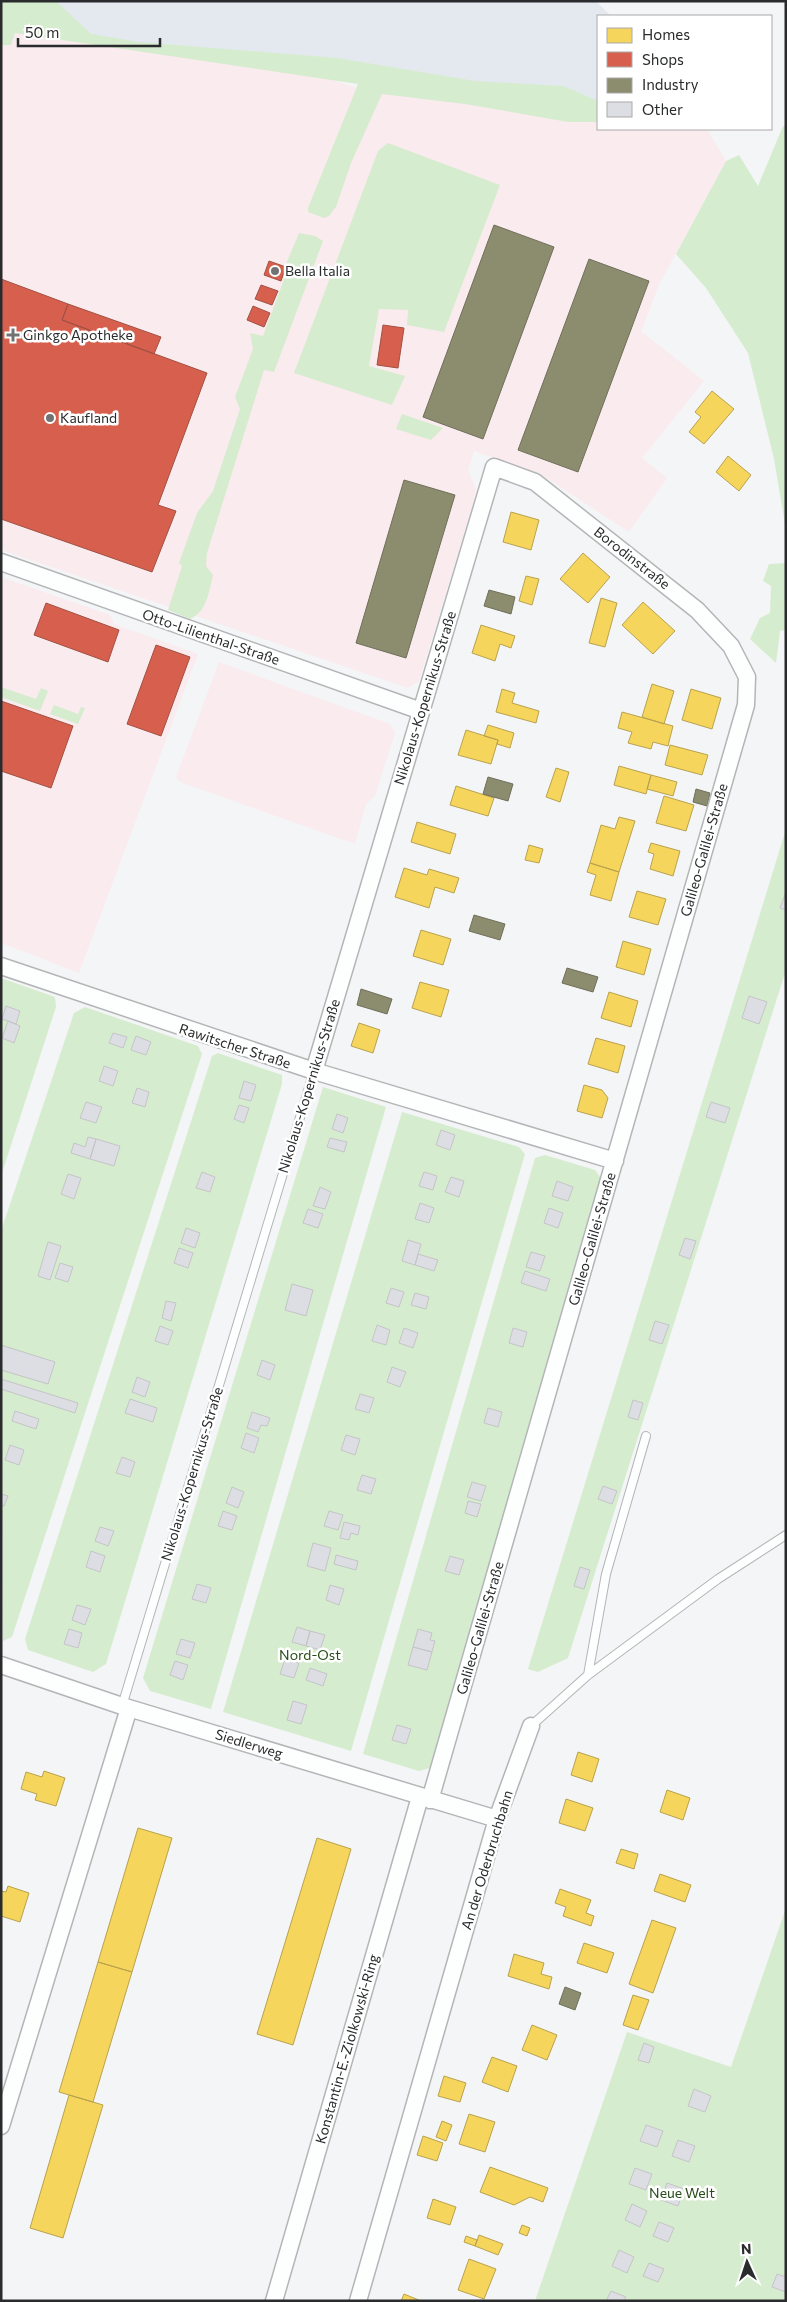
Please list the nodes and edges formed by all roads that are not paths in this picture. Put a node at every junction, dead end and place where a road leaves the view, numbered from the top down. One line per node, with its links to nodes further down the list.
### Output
1 (494, 467): 3 (street, Borodinstraße); 4 (street, Nikolaus-Kopernikus-Straße)
2 (1, 562): 4 (street, Otto-Lilienthal-Straße)
3 (747, 677): 7 (street, Galileo-Galilei-Straße)
4 (422, 711): 6 (street, Nikolaus-Kopernikus-Straße)
5 (1, 966): 6 (street, Rawitscher Straße)
6 (314, 1071): 7 (street, Rawitscher Straße); 12 (lane, Nikolaus-Kopernikus-Straße)
7 (615, 1162): 14 (street, Galileo-Galilei-Straße)
8 (646, 1436): 11 (lane)
9 (786, 1535): 11 (lane, An der Oderbruchbahn)
10 (1, 1665): 12 (street, Siedlerweg)
11 (588, 1675): 13 (lane, An der Oderbruchbahn)
12 (126, 1707): 14 (street, Siedlerweg); 16 (street)
13 (531, 1726): 15 (street, An der Oderbruchbahn)
14 (425, 1798): 15 (street, Siedlerweg); 17 (street, Konstantin-E.-Ziolkowski-Ring)
15 (497, 1819): 18 (street, An der Oderbruchbahn)
16 (3, 2116)
17 (274, 2301)
18 (358, 2301)

